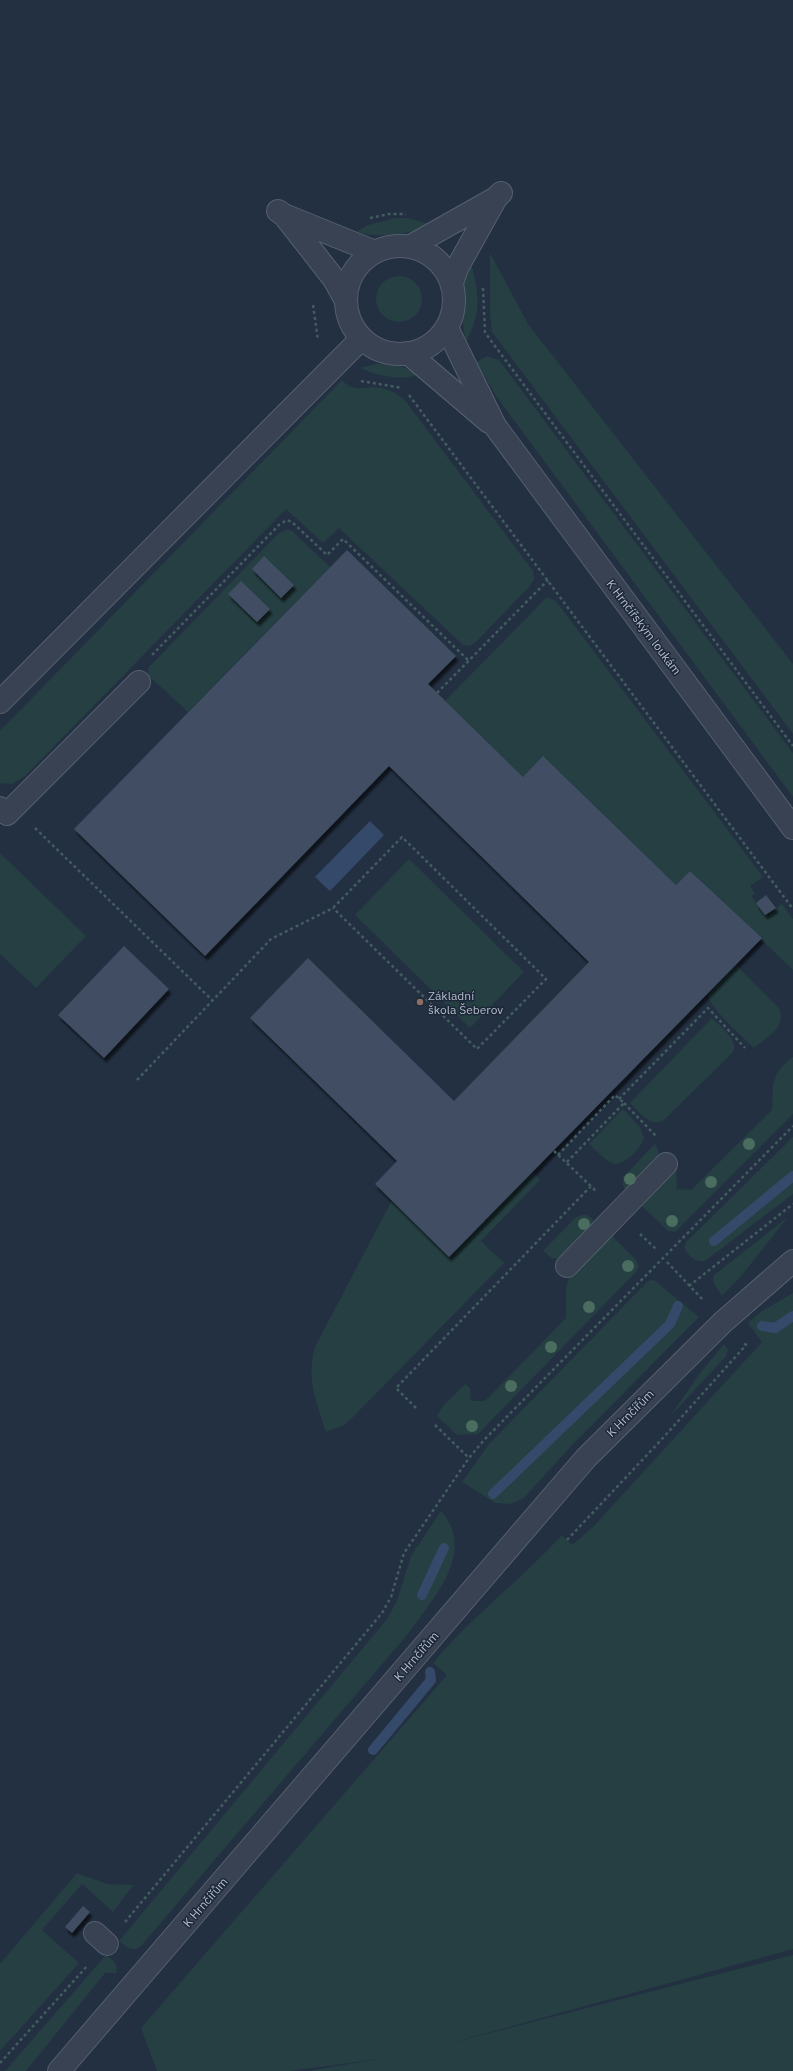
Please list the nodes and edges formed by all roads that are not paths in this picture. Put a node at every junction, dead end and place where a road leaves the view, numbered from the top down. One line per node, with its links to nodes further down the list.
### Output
1 (411, 246): 2 (street); 3 (street); 3 (street)
2 (375, 252): 4 (street); 4 (street)
3 (452, 283): 5 (street)
4 (345, 299): 6 (street)
5 (447, 328): 7 (street); 8 (street, K Hrnčířským loukám)
6 (362, 338): 7 (street); 10 (street)
7 (408, 354): 8 (street, K Hrnčířským loukám)
8 (495, 426): 12 (street, K Hrnčířským loukám)
9 (139, 682): 11 (street)
10 (0, 702)
11 (3, 811)
12 (793, 828)
13 (666, 1164): 15 (street)
14 (793, 1261): 16 (street, K Hrnčířům)
15 (567, 1266)
16 (59, 2071)

